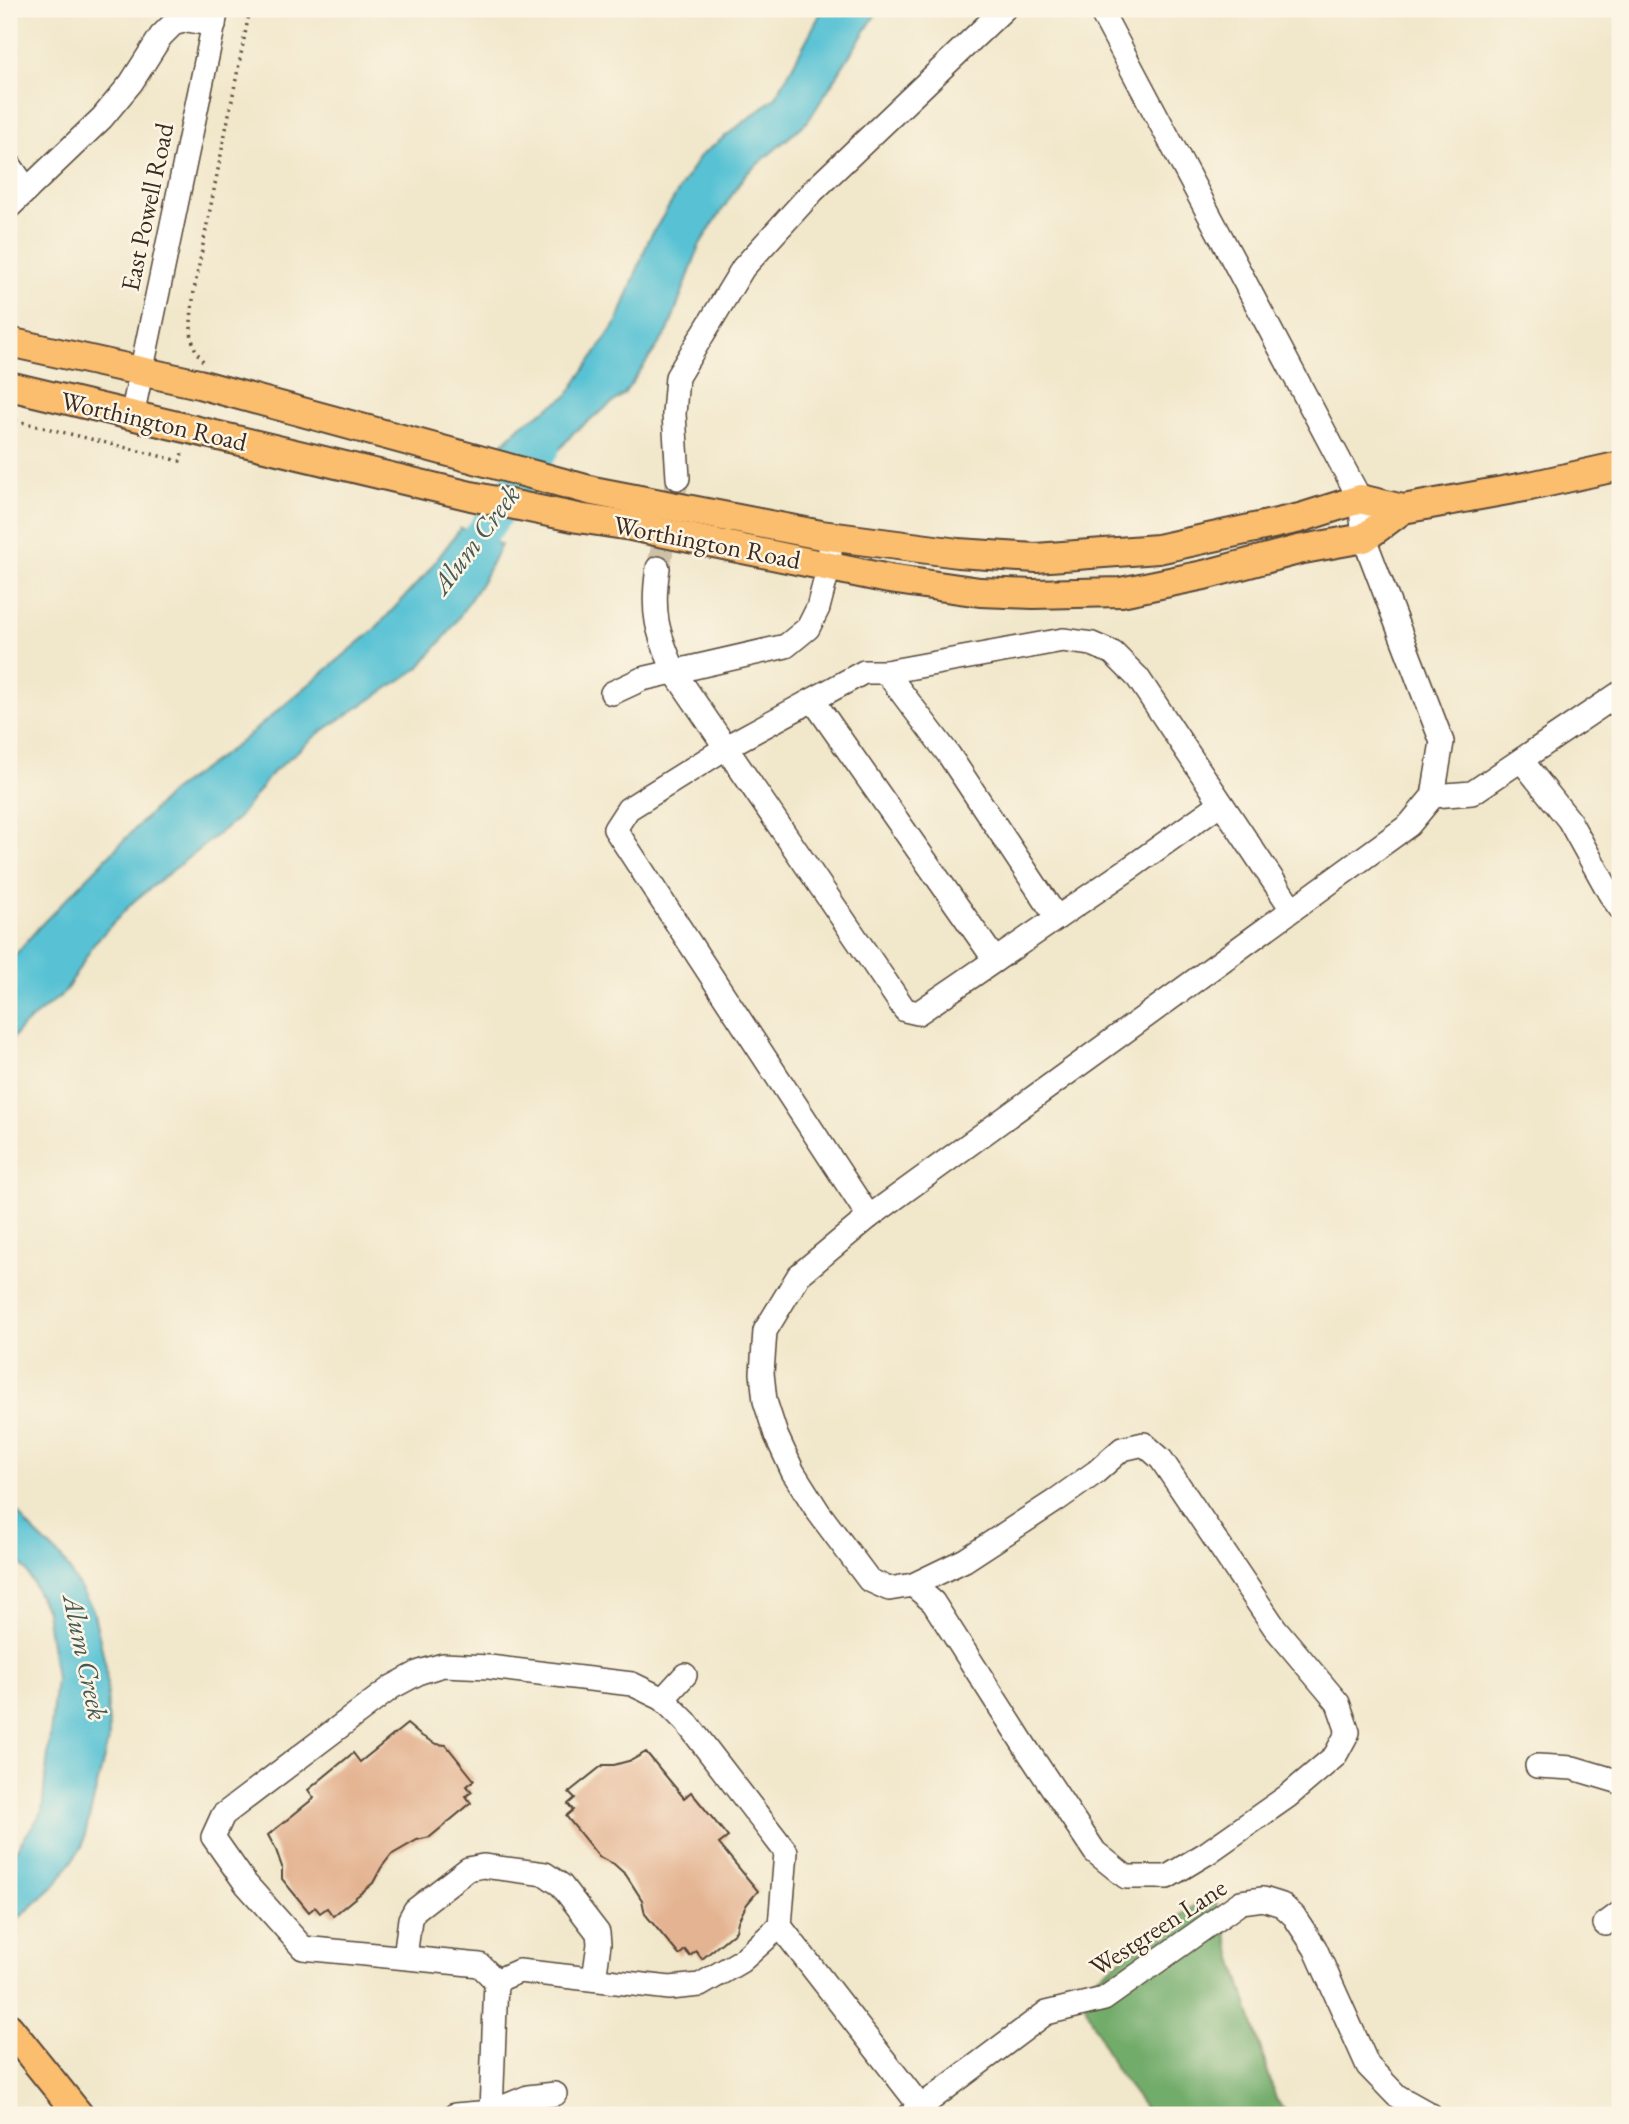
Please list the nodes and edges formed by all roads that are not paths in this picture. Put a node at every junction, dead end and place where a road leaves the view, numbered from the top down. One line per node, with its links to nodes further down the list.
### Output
1 (1004, 9): 12 (street)
2 (1100, 9): 13 (street)
3 (216, 17): 5 (street); 8 (street, East Powell Road)
4 (9, 164): 5 (street)
5 (27, 190): 6 (street)
6 (9, 207)
7 (9, 341): 8 (main road, Worthington Road)
8 (141, 370): 10 (street, East Powell Road); 15 (main road, Worthington Road)
9 (9, 386): 10 (main road, Worthington Road)
10 (132, 416): 17 (main road, Worthington Road)
11 (1620, 466): 14 (main road, Worthington Road)
12 (678, 478)
13 (1360, 499): 14 (main road, Worthington Road); 15 (main road, Worthington Road); 16 (street)
14 (1403, 509): 16 (main road, Worthington Road)
15 (831, 537): 17 (street)
16 (1364, 538): 17 (main road, Worthington Road); 26 (street)
17 (829, 566): 20 (street)
18 (658, 568): 20 (street)
19 (886, 672): 23 (street); 27 (street); 30 (street)
20 (675, 673): 21 (street); 24 (street)
21 (612, 693)
22 (1620, 693): 25 (street)
23 (813, 699): 24 (street); 31 (street)
24 (726, 748): 31 (street); 32 (street)
25 (1522, 761): 26 (street); 28 (street)
26 (1433, 796): 29 (street)
27 (1221, 803): 29 (street); 30 (street)
28 (1620, 908)
29 (1292, 909): 32 (street)
30 (1057, 918): 31 (street)
31 (995, 960)
32 (869, 1217): 33 (street)
33 (913, 1585): 33 (street)
34 (685, 1675): 35 (street)
35 (663, 1699): 38 (street); 39 (street)
36 (1537, 1766): 37 (street)
37 (1620, 1783)
38 (780, 1926): 40 (street); 44 (street)
39 (405, 1957): 40 (street); 41 (street)
40 (594, 1979): 41 (street)
41 (496, 1981): 45 (street)
42 (9, 2028): 46 (main road)
43 (555, 2094): 45 (street)
44 (919, 2113): 48 (street, Westgreen Lane)
45 (492, 2114): 47 (street)
46 (79, 2115)
47 (455, 2115)
48 (1431, 2115)

